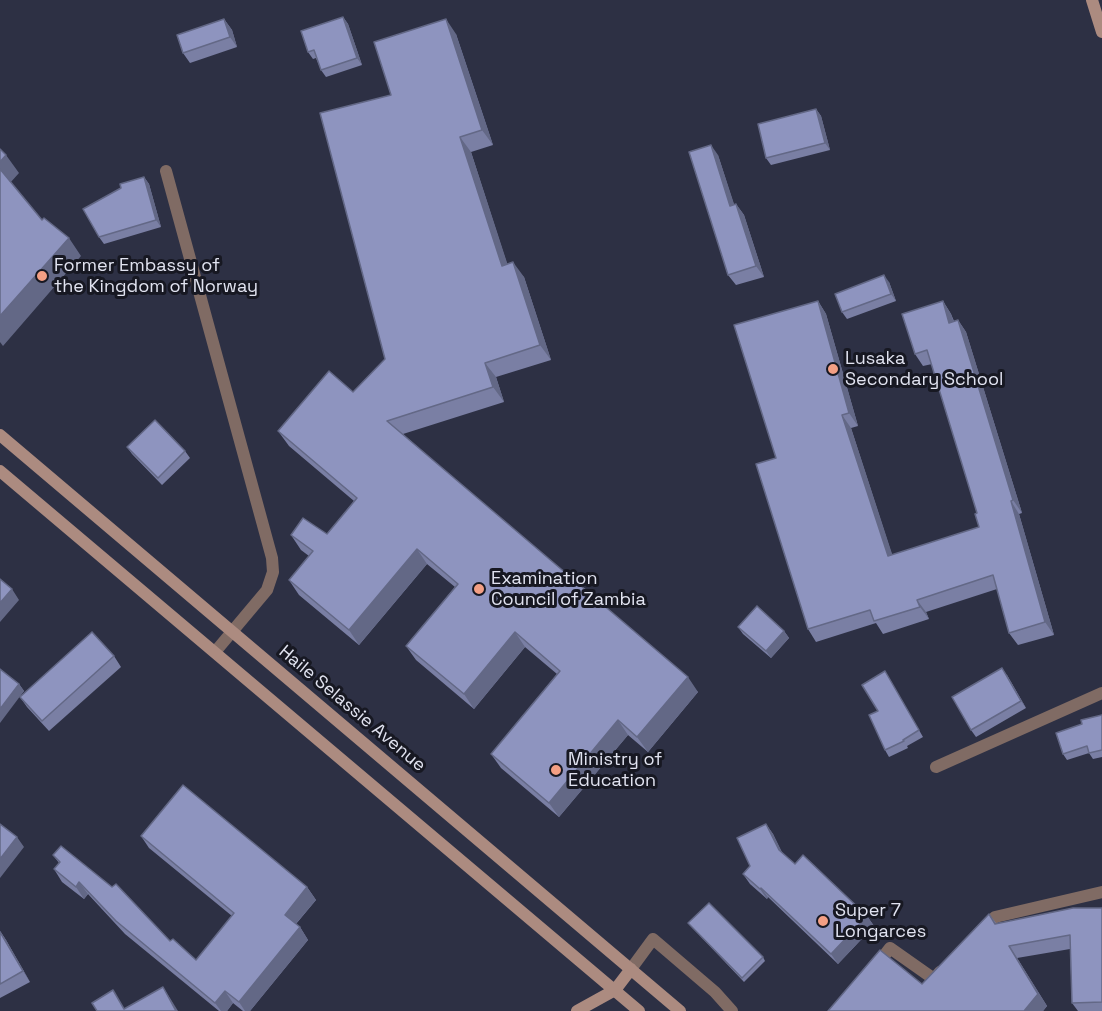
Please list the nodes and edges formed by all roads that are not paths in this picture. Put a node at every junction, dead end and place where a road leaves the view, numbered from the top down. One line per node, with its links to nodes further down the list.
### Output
1 (1092, 0): 2 (main road)
2 (1102, 32)
3 (166, 171): 6 (lane)
4 (0, 435): 6 (main road, Haile Selassie Avenue)
5 (0, 471): 7 (main road)
6 (232, 632): 7 (lane); 13 (main road, Haile Selassie Avenue)
7 (215, 652): 15 (main road)
8 (1102, 693): 9 (lane)
9 (936, 767)
10 (1102, 892): 11 (lane)
11 (972, 940)
12 (949, 964): 14 (lane)
13 (631, 969): 15 (main road); 18 (main road, Haile Selassie Avenue); 19 (lane)
14 (867, 976)
15 (615, 990): 16 (main road); 17 (main road)
16 (577, 1011)
17 (639, 1011)
18 (680, 1011)
19 (732, 1011)

